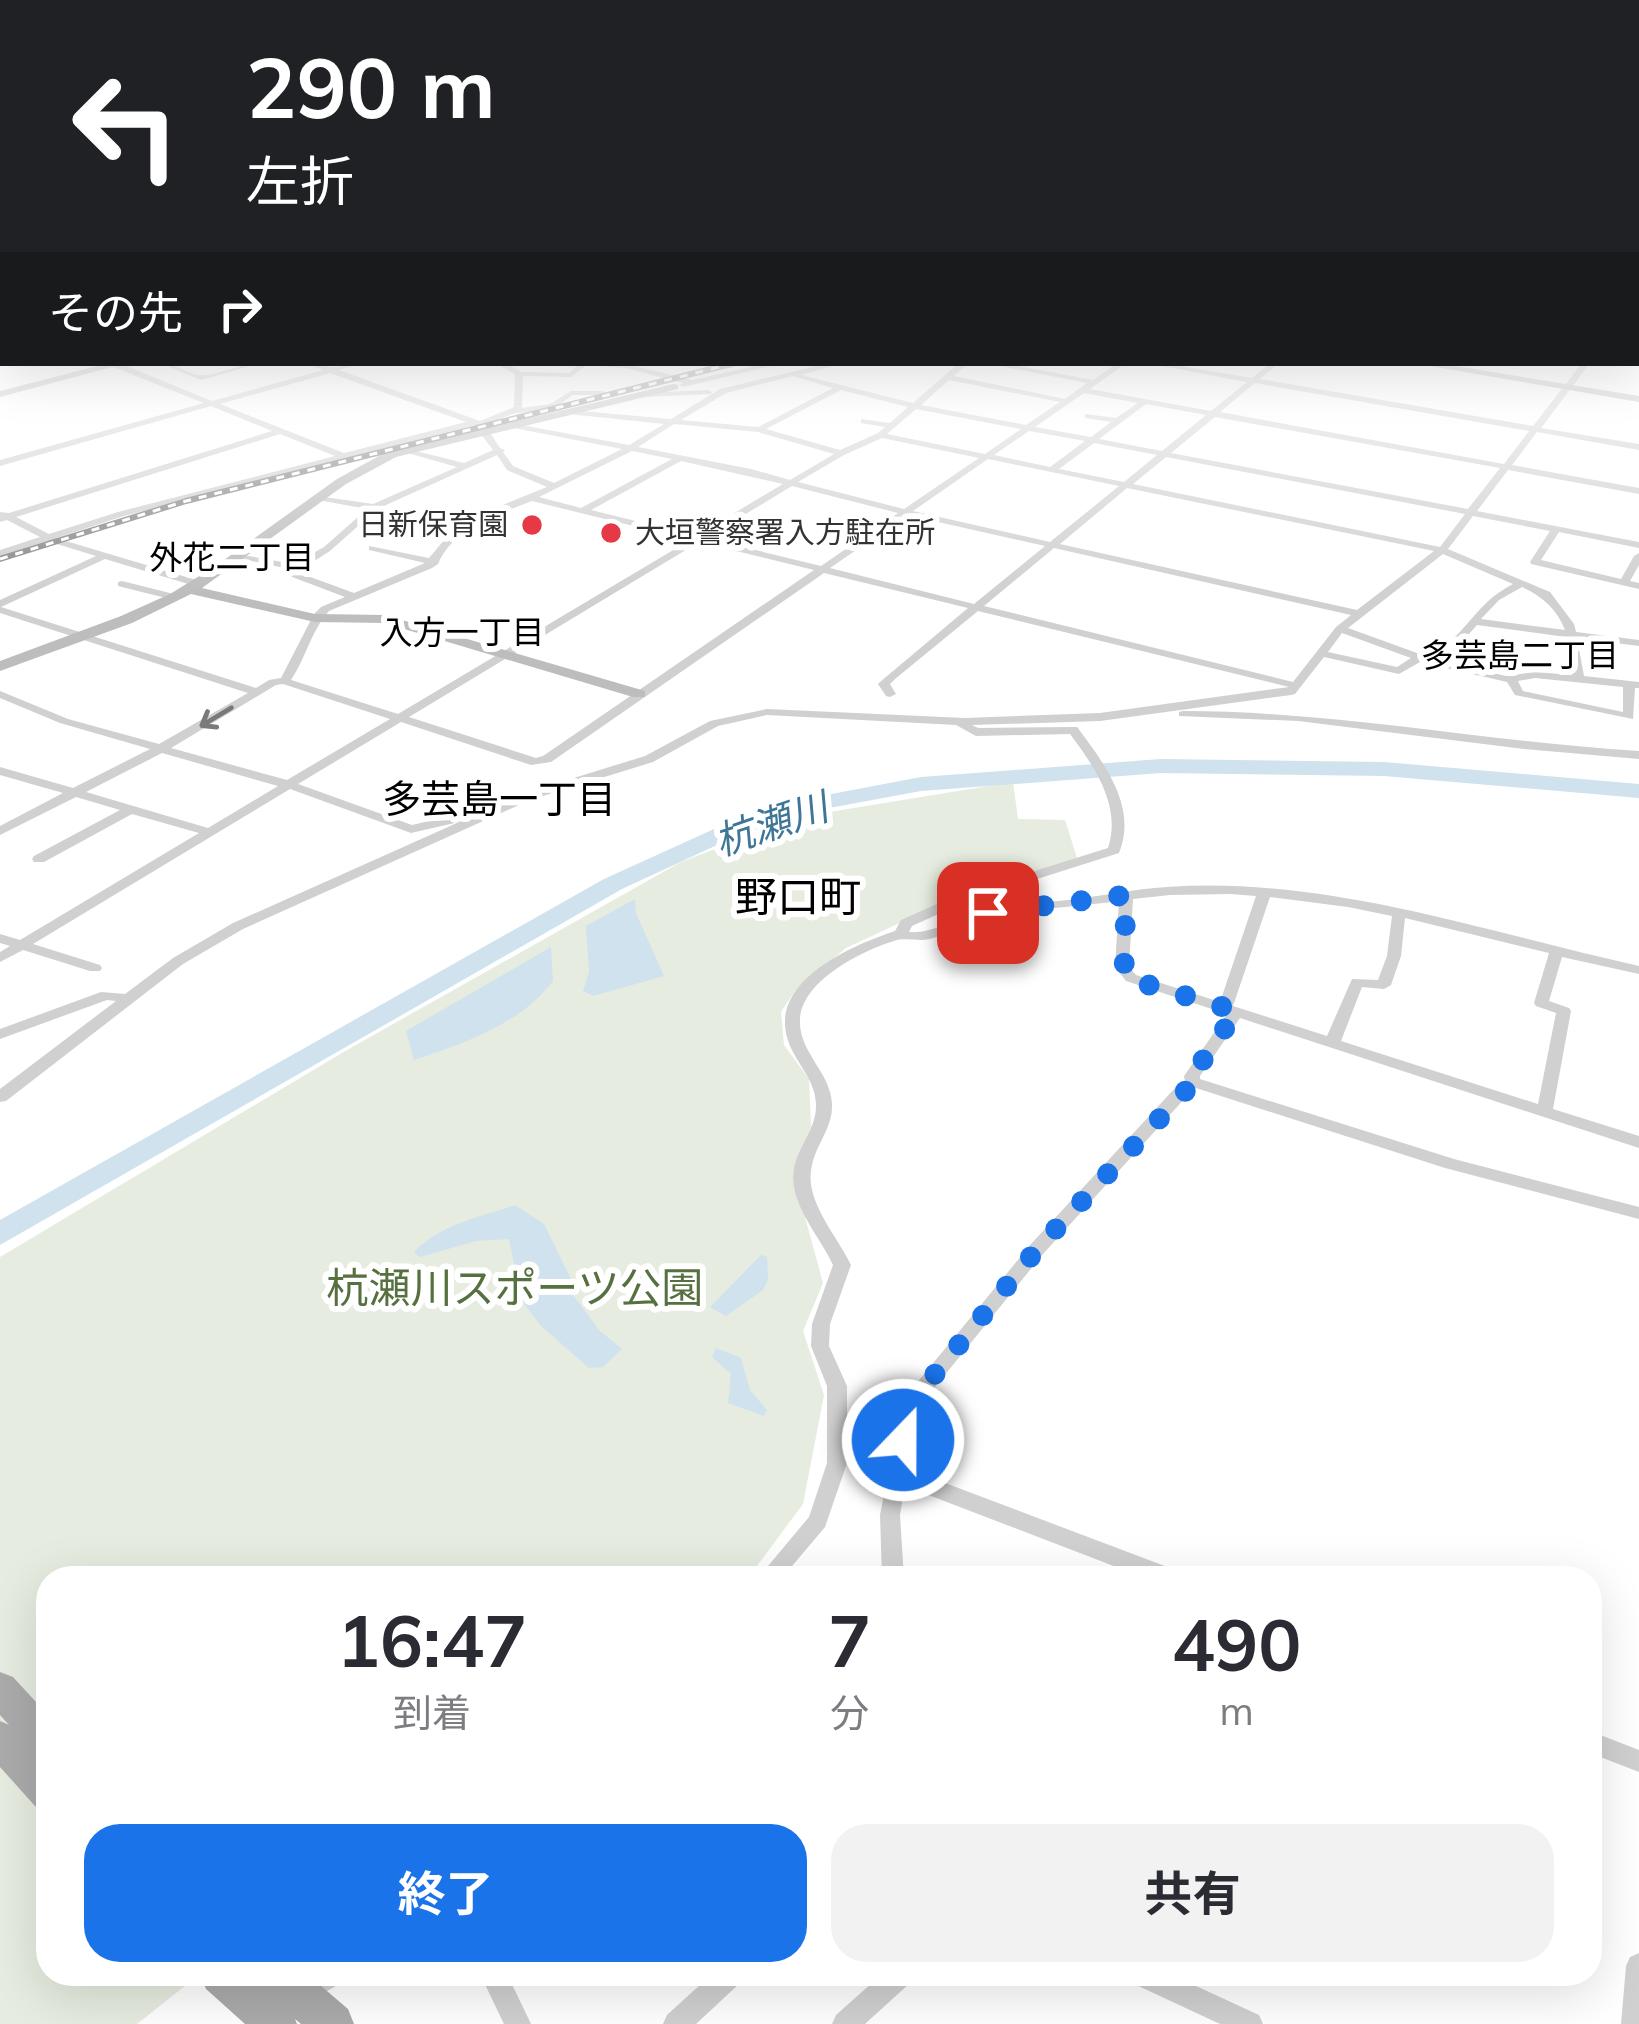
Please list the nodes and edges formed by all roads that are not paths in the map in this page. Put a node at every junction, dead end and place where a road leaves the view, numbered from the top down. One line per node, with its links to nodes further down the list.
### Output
1 (203, 406): 40 (street)
2 (218, 406): 28 (street)
3 (428, 406): 23 (street)
4 (515, 406): 19 (street)
5 (551, 406): 19 (street)
6 (593, 406): 17 (street)
7 (694, 406): 22 (street)
8 (804, 406): 26 (street)
9 (914, 406): 24 (street)
10 (929, 406): 25 (street)
11 (1138, 406): 21 (street)
12 (1176, 406): 18 (street)
13 (1222, 406): 18 (street)
14 (1400, 406): 27 (street)
15 (1553, 406): 27 (street)
16 (1054, 408): 21 (street); 25 (street)
17 (569, 412): 19 (street); 22 (street)
18 (1214, 413): 35 (street); 42 (street)
19 (514, 419): 23 (street); 34 (street)
20 (864, 421): 24 (street)
21 (1118, 421): 30 (street)
22 (669, 424): 26 (street); 34 (street)
23 (480, 426): 32 (street); 33 (street); 37 (street)
24 (893, 426): 29 (street)
25 (1029, 426): 30 (street); 38 (street)
26 (759, 430): 36 (street)
27 (1535, 430): 31 (street); 42 (street)
28 (280, 431): 37 (street); 54 (street)
29 (881, 435): 36 (street); 38 (street)
30 (1094, 439): 35 (street); 43 (street)
31 (1639, 448)
32 (407, 450): 41 (street); 48 (street)
33 (501, 450): 41 (street); 46 (street)
34 (627, 450): 39 (street); 46 (street)
35 (1166, 452): 45 (street); 53 (street)
36 (841, 453): 44 (street)
37 (343, 456): 56 (street)
38 (984, 456): 43 (street); 52 (street)
39 (678, 459): 44 (street); 51 (street)
40 (0, 463)
41 (464, 466): 50 (street)
42 (1506, 467): 47 (street); 53 (street)
43 (1052, 470): 45 (street)
44 (790, 484): 52 (street); 57 (street)
45 (1126, 484): 58 (street); 61 (street)
46 (555, 487): 49 (street)
47 (1639, 491)
48 (322, 498): 50 (street); 64 (street)
49 (531, 498): 51 (street); 66 (street)
50 (374, 507): 67 (street)
51 (582, 511): 57 (street)
52 (904, 512): 58 (street); 68 (street)
53 (1470, 512): 55 (street); 61 (street)
54 (3, 516): 56 (street)
55 (1556, 529): 59 (street); 69 (street)
56 (47, 537): 62 (street); 63 (street)
57 (698, 539): 68 (street); 88 (street)
58 (1052, 544): 79 (street); 80 (street)
59 (1639, 545)
60 (373, 548): 66 (street)
61 (1442, 550): 72 (street); 80 (street)
62 (0, 553)
63 (107, 555): 73 (street); 78 (street)
64 (240, 556): 67 (street); 73 (street)
65 (1639, 556): 70 (street)
66 (434, 562): 76 (street)
67 (295, 567): 76 (street)
68 (820, 570): 79 (street); 98 (street)
69 (1560, 570): 70 (street); 75 (street)
70 (1624, 583): 74 (street)
71 (122, 584): 77 (street)
72 (1519, 585): 75 (street); 82 (street)
73 (195, 586): 77 (street); 81 (street)
74 (1639, 586)
75 (1540, 590): 84 (street)
76 (353, 596): 81 (street)
77 (174, 597): 85 (street)
78 (0, 607): 85 (street)
79 (976, 608): 95 (street); 99 (street)
80 (1359, 614): 83 (street)
81 (314, 618): 88 (street); 92 (street)
82 (1478, 622): 84 (street); 89 (street)
83 (1340, 629): 87 (street); 89 (street)
84 (1571, 633): 86 (street); 93 (street)
85 (84, 634): 90 (street); 96 (street)
86 (1639, 643)
87 (1320, 653): 89 (street); 95 (street)
88 (506, 655): 98 (street); 101 (street)
89 (1424, 659): 91 (street)
90 (0, 666)
91 (1511, 679): 93 (street); 103 (street)
92 (284, 681): 96 (street); 101 (street)
93 (1579, 681): 94 (street)
94 (1634, 685): 103 (street)
95 (1295, 686): 100 (street)
96 (257, 692): 104 (street, one-way to 104)
97 (0, 694): 104 (street)
98 (639, 694): 101 (street)
99 (890, 694)
100 (1113, 715): 102 (street); 105 (street)
101 (398, 718): 107 (street)
102 (965, 722): 109 (street); 117 (street)
103 (1634, 723)
104 (159, 748): 107 (street); 108 (street)
105 (1639, 755)
106 (0, 771): 108 (street)
107 (289, 784): 109 (street); 112 (street)
108 (74, 793): 110 (street); 111 (street)
109 (526, 797): 124 (street)
110 (129, 810): 112 (street); 113 (street)
111 (0, 831)
112 (209, 832): 119 (street)
113 (39, 859)
114 (1265, 891): 115 (street); 116 (street); 125 (street)
115 (1126, 895): 117 (street); 125 (street)
116 (1399, 911): 120 (street); 127 (street)
117 (901, 934): 134 (street)
118 (0, 938): 119 (street)
119 (22, 946): 121 (street); 122 (street)
120 (1557, 950): 123 (street); 130 (street)
121 (0, 958)
122 (94, 968)
123 (1639, 970)
124 (126, 999): 126 (street); 129 (street)
125 (1231, 1009): 127 (street); 128 (street)
126 (0, 1034)
127 (1333, 1041): 130 (street)
128 (1193, 1083): 132 (street); 133 (street)
129 (0, 1097)
130 (1545, 1111): 131 (street)
131 (1639, 1142)
132 (1639, 1213)
133 (897, 1474): 135 (street); 136 (street)
134 (779, 1566)
135 (892, 1566)
136 (1139, 1566)
137 (0, 1689): 138 (main road)
138 (36, 1728)
139 (0, 1739): 142 (main road)
140 (1602, 1747): 141 (street)
141 (1639, 1761)
142 (36, 1780)
143 (1639, 1966): 154 (street)
144 (499, 1986): 150 (street)
145 (718, 1986): 151 (street)
146 (888, 1986): 152 (street)
147 (1167, 1986): 153 (street)
148 (276, 1988): 149 (main road)
149 (333, 2024)
150 (518, 2024)
151 (676, 2024)
152 (845, 2024)
153 (1250, 2024)
154 (1634, 2024)

